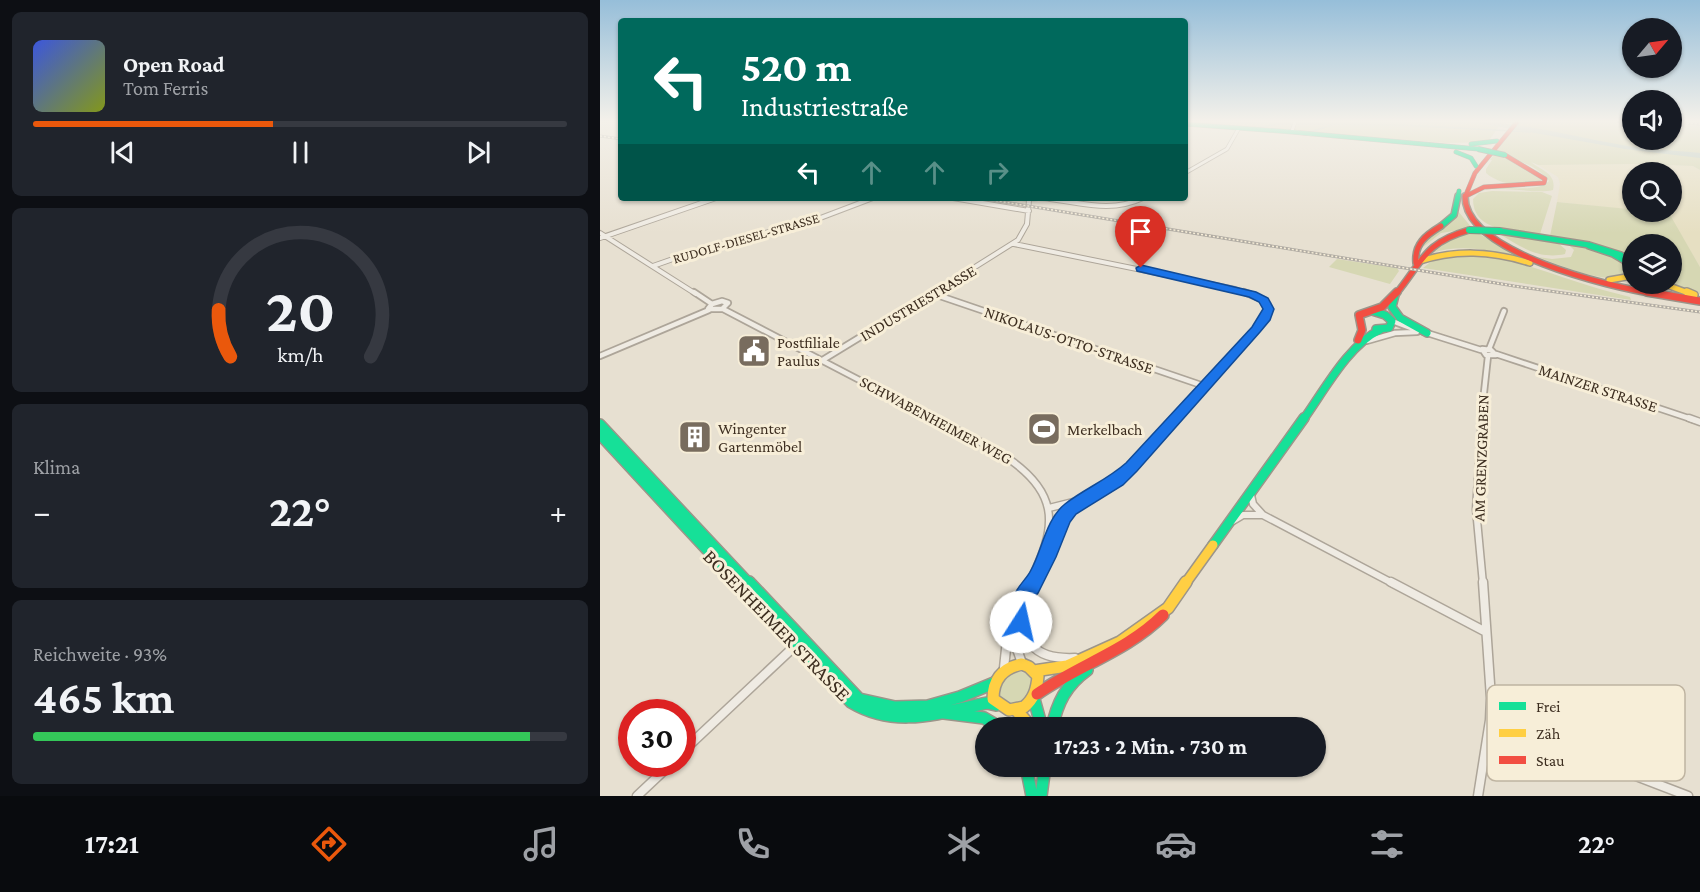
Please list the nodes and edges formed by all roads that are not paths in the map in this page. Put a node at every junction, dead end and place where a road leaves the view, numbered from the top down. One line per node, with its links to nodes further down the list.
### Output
1 (1209, 159): 6 (street)
2 (1473, 159): 5 (main road)
3 (1485, 159): 5 (main road)
4 (1512, 159): 7 (main road, bridge)
5 (1480, 165): 7 (main road); 14 (main road)
6 (1188, 171)
7 (1527, 186): 14 (main road)
8 (707, 201): 18 (street)
9 (865, 201): 23 (street, RUDOLF-DIESEL-STRASSE)
10 (969, 201): 15 (street)
11 (1029, 201): 15 (street)
12 (1064, 201): 13 (street)
13 (1138, 201)
14 (1461, 201): 22 (main road); 24 (main road)
15 (1029, 212): 19 (street)
16 (1514, 232): 20 (main road); 21 (main road); 22 (main road, bridge)
17 (600, 233): 18 (street)
18 (603, 237): 23 (street)
19 (1014, 244): 27 (street, INDUSTRIESTRASSE); 43 (street)
20 (1622, 256)
21 (1622, 258)
22 (1417, 262): 24 (main road); 28 (main road)
23 (653, 266): 30 (street)
24 (1564, 272): 25 (main road); 29 (main road)
25 (1622, 278)
26 (1682, 292): 29 (main road)
27 (934, 294): 42 (street, INDUSTRIESTRASSE); 43 (street, NIKOLAUS-OTTO-STRASSE)
28 (1393, 295): 33 (main road); 36 (main road); 37 (main road); 38 (main road)
29 (1700, 301)
30 (712, 304): 31 (street, SCHWABENHEIMER WEG); 32 (street)
31 (723, 309): 32 (street); 42 (street, SCHWABENHEIMER WEG)
32 (709, 310): 39 (street)
33 (1371, 311): 35 (main road); 36 (main road)
34 (1504, 311): 40 (street, AM GRENZGRABEN)
35 (1361, 323): 36 (main road); 38 (main road)
36 (1387, 324): 37 (street); 37 (street); 38 (main road)
37 (1427, 333): 38 (street); 40 (street)
38 (1354, 349): 47 (main road)
39 (607, 353): 41 (street)
40 (1489, 353): 44 (street, MAINZER STRASSE); 53 (street, AM GRENZGRABEN)
41 (600, 356)
42 (821, 361): 49 (street, SCHWABENHEIMER WEG)
43 (1204, 386): 48 (street)
44 (1700, 422)
45 (600, 424): 54 (main road, BOSENHEIMER STRASSE)
46 (600, 435): 54 (main road, BOSENHEIMER STRASSE)
47 (1251, 495): 50 (street); 51 (main road)
48 (1089, 498): 49 (street); 52 (street)
49 (1049, 508): 52 (street)
50 (1263, 515): 51 (street); 53 (street)
51 (1232, 521): 55 (main road)
52 (1024, 596): 55 (street); 56 (street); 57 (street)
53 (1486, 632): 60 (street, AM GRENZGRABEN)
54 (800, 641): 59 (main road, BOSENHEIMER STRASSE); 64 (main road, BOSENHEIMER STRASSE); 69 (street)
55 (1109, 651): 58 (main road); 61 (main road); 68 (main road)
56 (1022, 664): 57 (main road); 58 (main road)
57 (1004, 670): 59 (main road)
58 (1034, 671): 61 (main road)
59 (994, 683): 62 (main road)
60 (1490, 685)
61 (1036, 697): 63 (main road); 67 (main road)
62 (997, 705): 63 (main road); 64 (main road, BOSENHEIMER STRASSE)
63 (1017, 711): 66 (main road)
64 (936, 712): 65 (main road)
65 (976, 717)
66 (1022, 717)
67 (1040, 717)
68 (1054, 717)
69 (696, 739)
70 (1487, 739): 78 (street, AM GRENZGRABEN)
71 (657, 777): 75 (street)
72 (1028, 777): 76 (main road)
73 (1044, 777): 77 (main road)
74 (1649, 781): 79 (street)
75 (637, 796)
76 (1032, 796)
77 (1041, 796)
78 (1478, 796)
79 (1688, 796)

